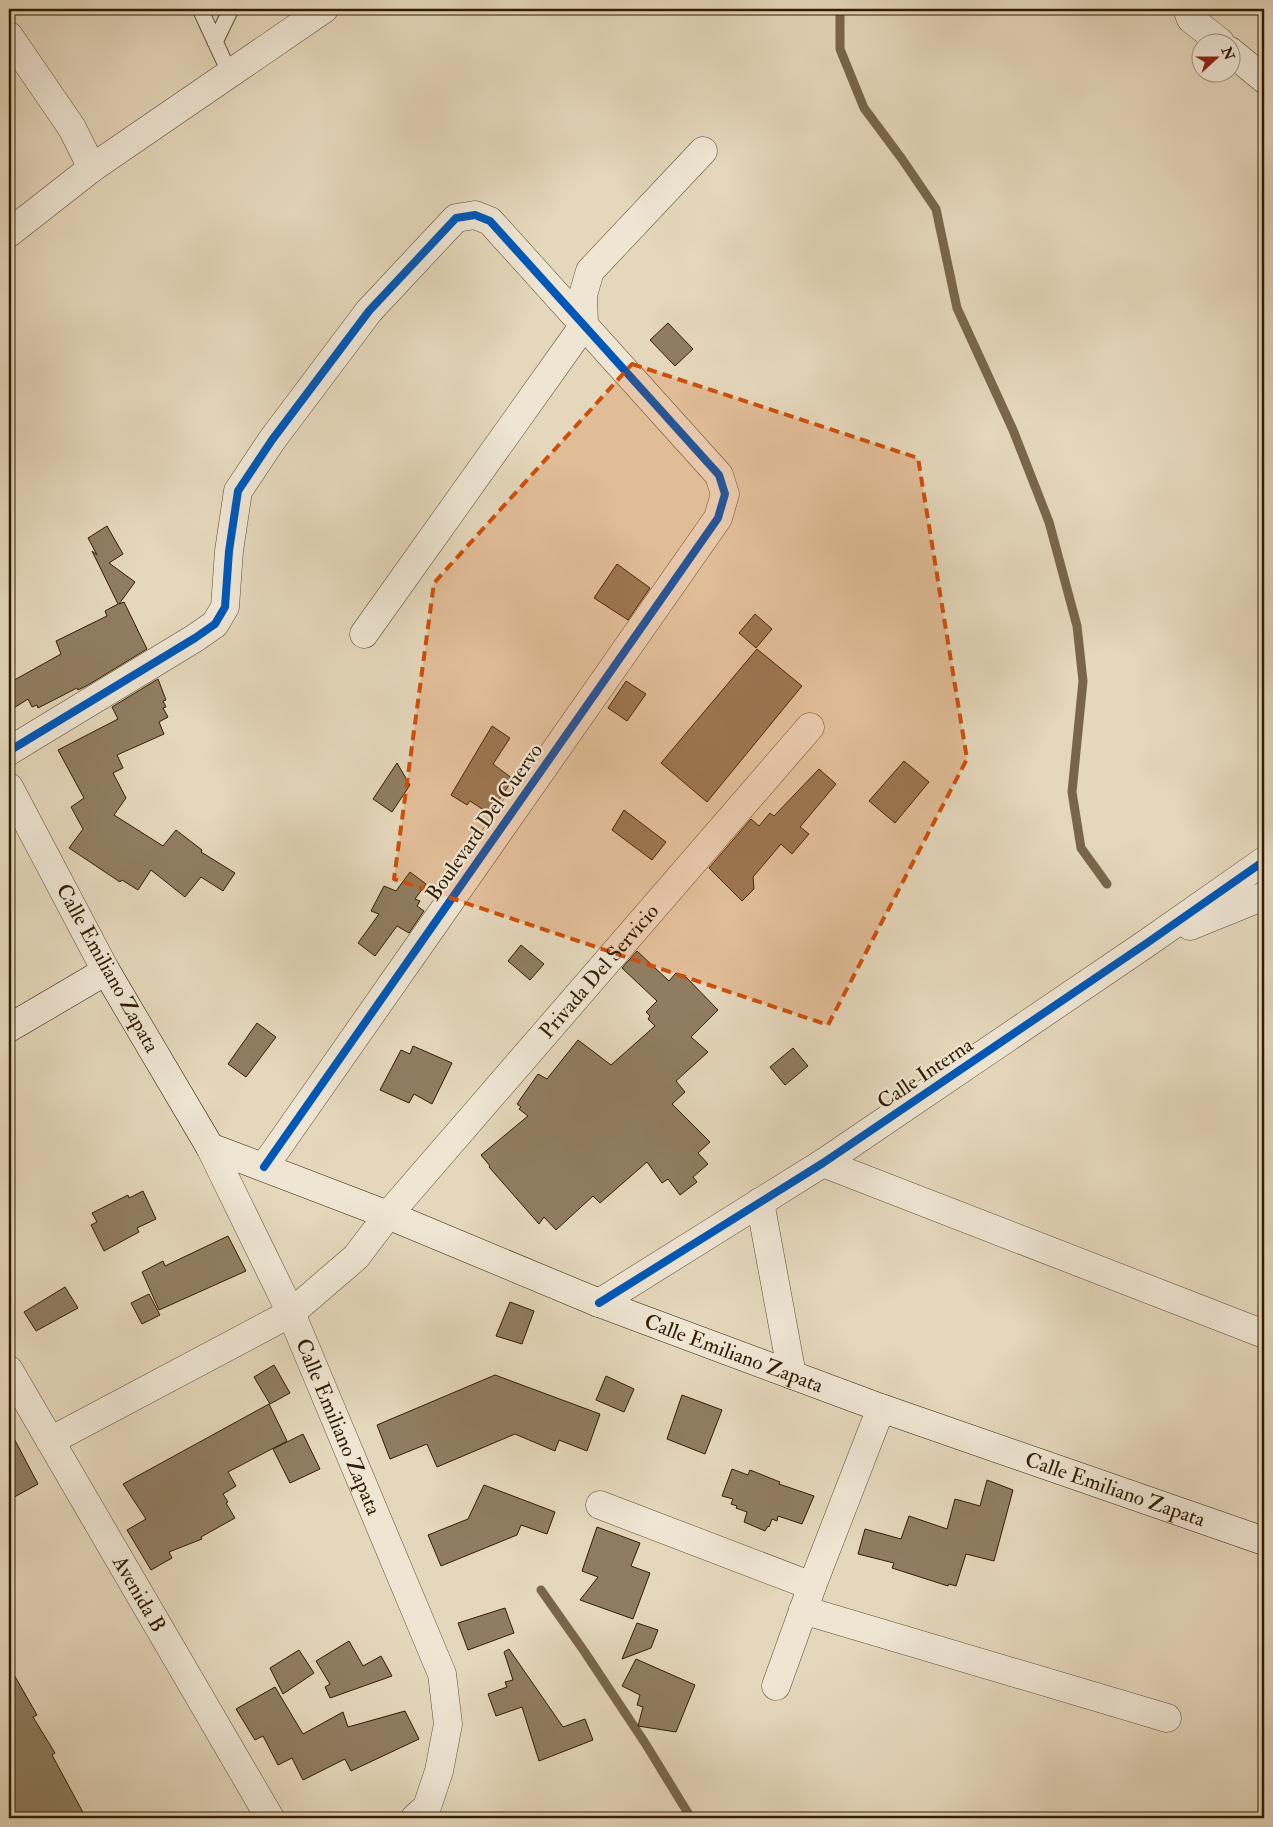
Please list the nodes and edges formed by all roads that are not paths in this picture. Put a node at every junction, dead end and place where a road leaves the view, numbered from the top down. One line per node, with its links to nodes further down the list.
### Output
1 (200, 9): 7 (lane)
2 (231, 9): 7 (lane)
3 (324, 9): 9 (street)
4 (1187, 9): 5 (street)
5 (1208, 32)
6 (9, 36): 12 (street)
7 (215, 42): 9 (lane)
8 (1240, 59): 10 (street)
9 (230, 74): 12 (street)
10 (1264, 79)
11 (703, 151): 14 (street)
12 (92, 168): 13 (street)
13 (9, 233)
14 (584, 326): 15 (street); 17 (street); 26 (street, Boulevard Del Cuervo)
15 (364, 634)
16 (810, 727): 28 (street, Privada Del Servicio)
17 (9, 751)
18 (9, 787): 22 (street, Calle Emiliano Zapata)
19 (1264, 861): 21 (street, Calle Interna)
20 (1264, 896): 21 (street)
21 (1147, 943): 25 (street, Calle Interna)
22 (106, 971): 23 (street); 24 (street, Calle Emiliano Zapata)
23 (9, 1028)
24 (210, 1147): 26 (street, Calle Emiliano Zapata); 30 (street, Calle Emiliano Zapata)
25 (823, 1163): 27 (street, Calle Interna); 31 (street)
26 (264, 1167): 28 (street, Calle Emiliano Zapata)
27 (760, 1202): 29 (street, Calle Interna); 33 (street)
28 (388, 1216): 29 (street, Calle Emiliano Zapata); 30 (street, Privada Del Servicio)
29 (599, 1303): 33 (street, Calle Emiliano Zapata)
30 (291, 1313): 35 (street, Privada Del Servicio); 42 (street, Calle Emiliano Zapata)
31 (1264, 1334)
32 (9, 1370): 35 (street, Avenida B)
33 (792, 1375): 34 (street, Calle Emiliano Zapata)
34 (881, 1408): 37 (street, Calle Emiliano Zapata); 38 (street)
35 (50, 1441): 41 (street, Avenida B)
36 (600, 1505): 38 (street)
37 (1264, 1540)
38 (807, 1598): 39 (street); 40 (street)
39 (776, 1686)
40 (1167, 1718)
41 (270, 1818)
42 (415, 1818)

